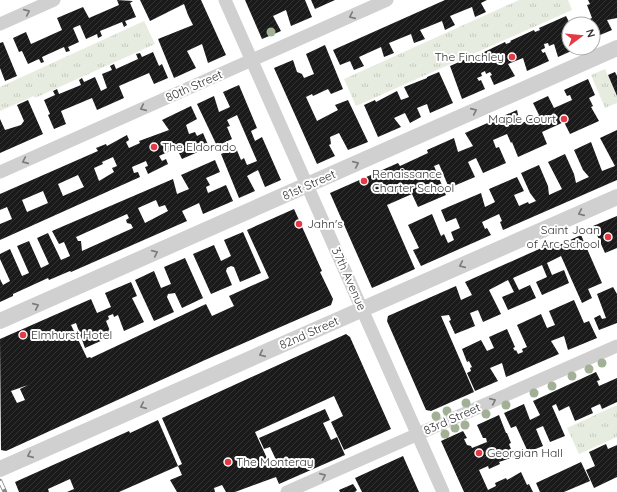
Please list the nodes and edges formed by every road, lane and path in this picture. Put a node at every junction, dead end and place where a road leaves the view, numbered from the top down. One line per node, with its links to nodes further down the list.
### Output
1 (54, 0): 4 (street, one-way to 1)
2 (225, 0): 6 (street, 37th Avenue)
3 (387, 0): 6 (street, 80th Street, one-way to 6)
4 (0, 24)
5 (617, 48): 8 (street, 81st Street, one-way to 5)
6 (252, 60): 7 (street, 80th Street, one-way to 7); 8 (street, 37th Avenue)
7 (0, 172)
8 (307, 185): 10 (street, 37th Avenue); 11 (street, 81st Street, one-way to 8)
9 (617, 197): 10 (street, 82nd Street, one-way to 10)
10 (362, 310): 13 (street, 37th Avenue); 14 (street, 82nd Street, one-way to 14)
11 (0, 321)
12 (617, 346): 13 (street, 83rd Street, one-way to 12)
13 (417, 434): 15 (street, 83rd Street, one-way to 13); 16 (street, 37th Avenue)
14 (0, 469)
15 (287, 492)
16 (443, 492)

